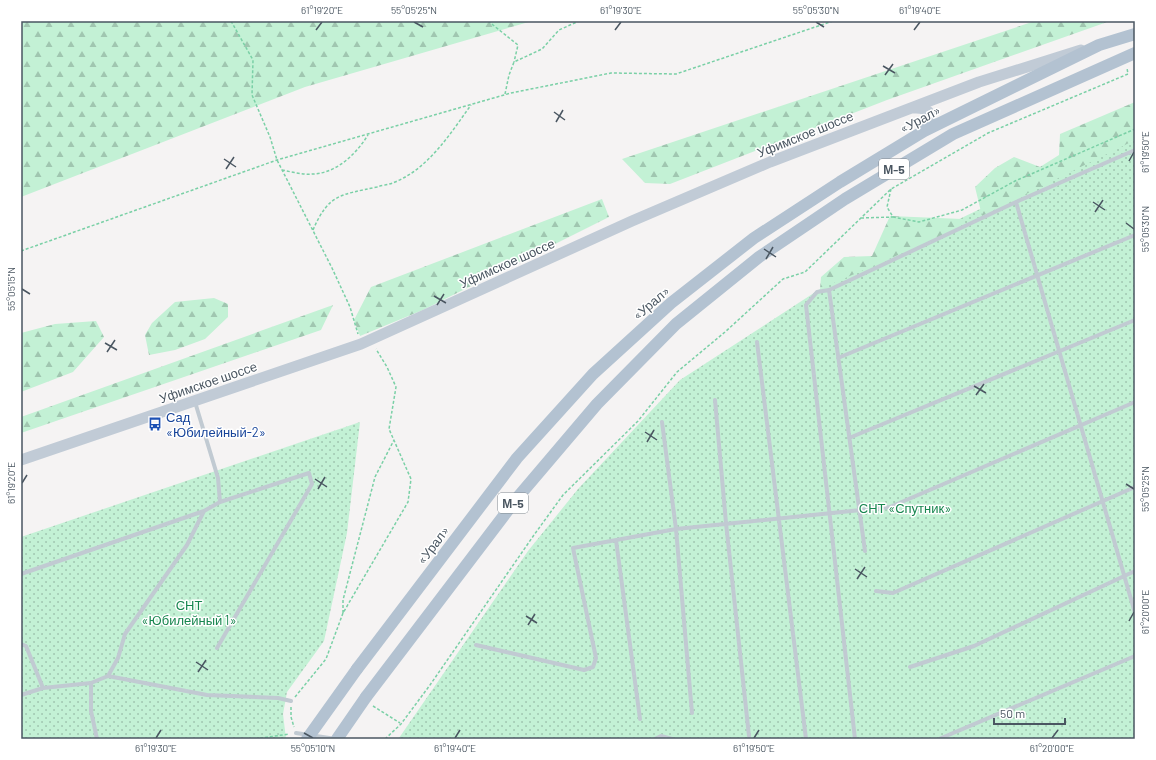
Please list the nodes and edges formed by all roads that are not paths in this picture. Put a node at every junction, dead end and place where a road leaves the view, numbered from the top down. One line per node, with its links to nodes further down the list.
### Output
1 (1135, 34): 2 (main road, «Урал» / М-5)
2 (1099, 45): 4 (main road, Уфимское шоссе); 5 (main road, «Урал» / М-5)
3 (1129, 55): 54 (main road, М-5, bridge)
4 (908, 108): 5 (main road); 16 (main road, Уфимское шоссе)
5 (924, 131): 53 (main road, «Урал» / М-5, bridge)
6 (1135, 150): 7 (lane)
7 (1016, 202): 9 (lane); 10 (lane)
8 (1135, 235): 9 (lane)
9 (1038, 276): 13 (lane); 14 (lane)
10 (829, 290): 14 (lane); 27 (lane)
11 (1135, 320): 13 (lane)
12 (757, 342): 28 (lane)
13 (1059, 352): 19 (lane); 20 (lane)
14 (838, 358): 20 (lane)
15 (715, 400): 29 (lane)
16 (195, 401): 21 (main road, Уфимское шоссе); 24 (lane)
17 (1135, 402): 19 (lane)
18 (662, 422): 30 (lane)
19 (1080, 425): 23 (lane); 25 (lane)
20 (849, 438): 25 (lane)
21 (21, 460)
22 (1135, 487): 23 (lane)
23 (1103, 501): 35 (lane); 36 (lane)
24 (220, 502): 26 (lane); 40 (lane)
25 (859, 510): 27 (lane); 32 (lane)
26 (204, 511): 34 (lane); 43 (lane)
27 (829, 513): 28 (lane); 58 (lane)
28 (778, 518): 29 (lane); 57 (lane)
29 (726, 523): 30 (lane); 51 (lane)
30 (676, 529): 31 (lane); 48 (lane)
31 (616, 540): 39 (lane); 49 (lane)
32 (865, 551)
33 (1135, 572): 35 (lane)
34 (21, 574)
35 (1124, 576): 37 (lane); 42 (lane)
36 (876, 591)
37 (1135, 613)
38 (21, 644): 45 (lane)
39 (476, 645)
40 (217, 648)
41 (1135, 656): 59 (lane)
42 (910, 667)
43 (108, 676): 44 (lane); 47 (lane)
44 (91, 683): 45 (lane); 52 (lane)
45 (43, 688): 46 (lane)
46 (21, 695)
47 (291, 701)
48 (692, 713)
49 (640, 719)
50 (296, 733): 54 (lane)
51 (749, 736)
52 (97, 739)
53 (307, 739)
54 (338, 739)
55 (655, 739): 56 (lane)
56 (672, 739)
57 (806, 739)
58 (855, 739)
59 (939, 739)

